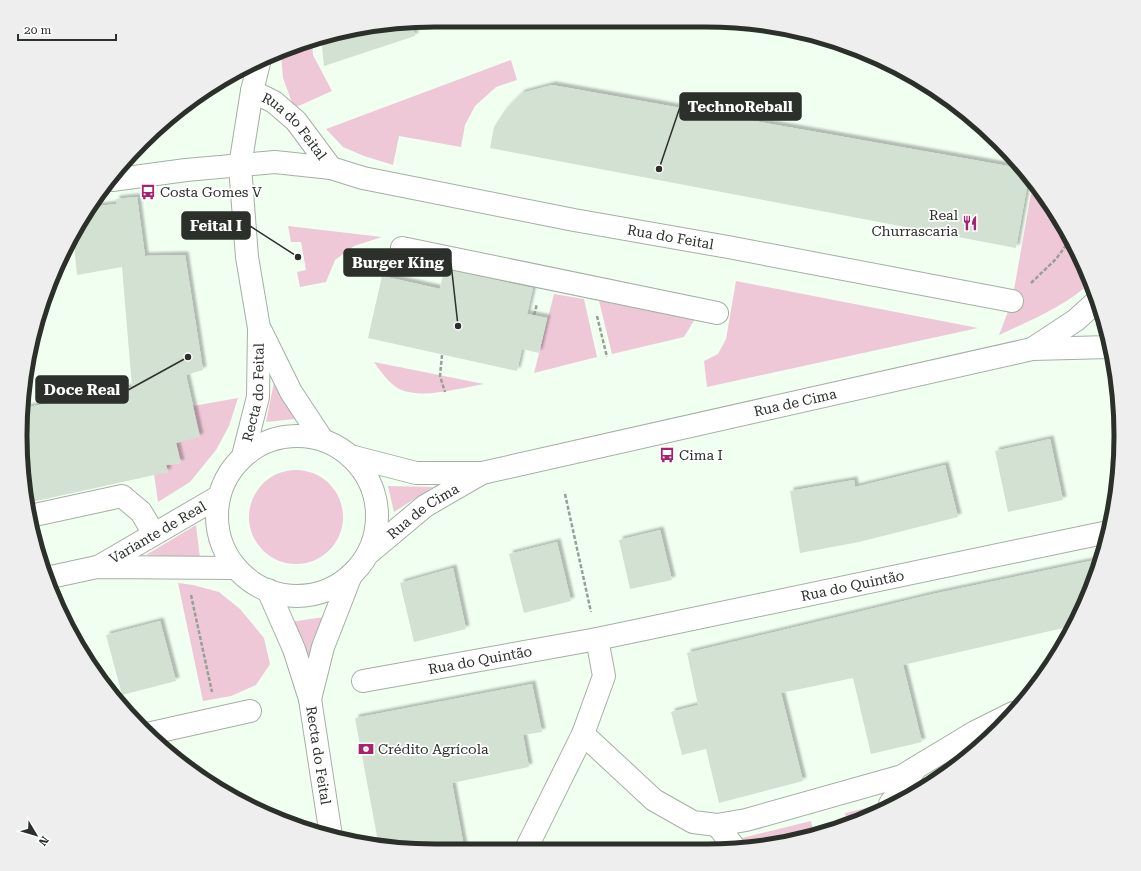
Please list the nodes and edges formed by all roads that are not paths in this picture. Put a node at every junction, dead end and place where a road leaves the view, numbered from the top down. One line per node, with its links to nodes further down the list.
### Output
1 (257, 68): 2 (street, Recta do Feital)
2 (252, 91): 3 (street, Recta do Feital); 4 (street, Rua do Feital)
3 (240, 166): 4 (street, Rua do Feital); 5 (street, Rua do Feital); 10 (street, Recta do Feital)
4 (331, 168): 7 (street, Rua do Feital)
5 (117, 179)
6 (402, 248): 9 (street)
7 (1012, 302)
8 (1092, 305): 12 (street)
9 (717, 313)
10 (259, 328): 13 (street, Recta do Feital); 14 (street, Recta do Feital)
11 (1104, 347): 12 (street, Rua de Cima)
12 (1032, 349): 16 (street, Rua de Cima)
13 (320, 436): 14 (street, Recta do Feital); 15 (street, Recta do Feital)
14 (243, 456): 17 (street, Recta do Feital)
15 (354, 458): 16 (street, Rua de Cima); 21 (street, Recta do Feital)
16 (482, 473): 21 (street, Rua de Cima)
17 (218, 496): 20 (street, Variante de Real); 23 (street, Recta do Feital)
18 (35, 515): 20 (street)
19 (1102, 533): 27 (street, Rua do Quintão)
20 (154, 534): 22 (street, Variante de Real)
21 (367, 554): 24 (street, Recta do Feital)
22 (97, 567): 23 (street, Variante de Real); 25 (street, Variante de Real)
23 (236, 568): 26 (street, Recta do Feital)
24 (351, 575): 26 (street, Recta do Feital); 29 (street, Recta do Feital)
25 (52, 577)
26 (268, 590): 29 (street, Recta do Feital)
27 (597, 639): 28 (street, Rua do Quintão); 33 (street)
28 (363, 681)
29 (310, 699): 37 (street, Recta do Feital)
30 (250, 710): 32 (street)
31 (997, 721): 34 (street)
32 (155, 732)
33 (583, 734): 36 (street); 39 (street)
34 (917, 767): 35 (street); 36 (street)
35 (895, 797)
36 (717, 826): 38 (street)
37 (330, 830)
38 (730, 843)
39 (528, 844)

